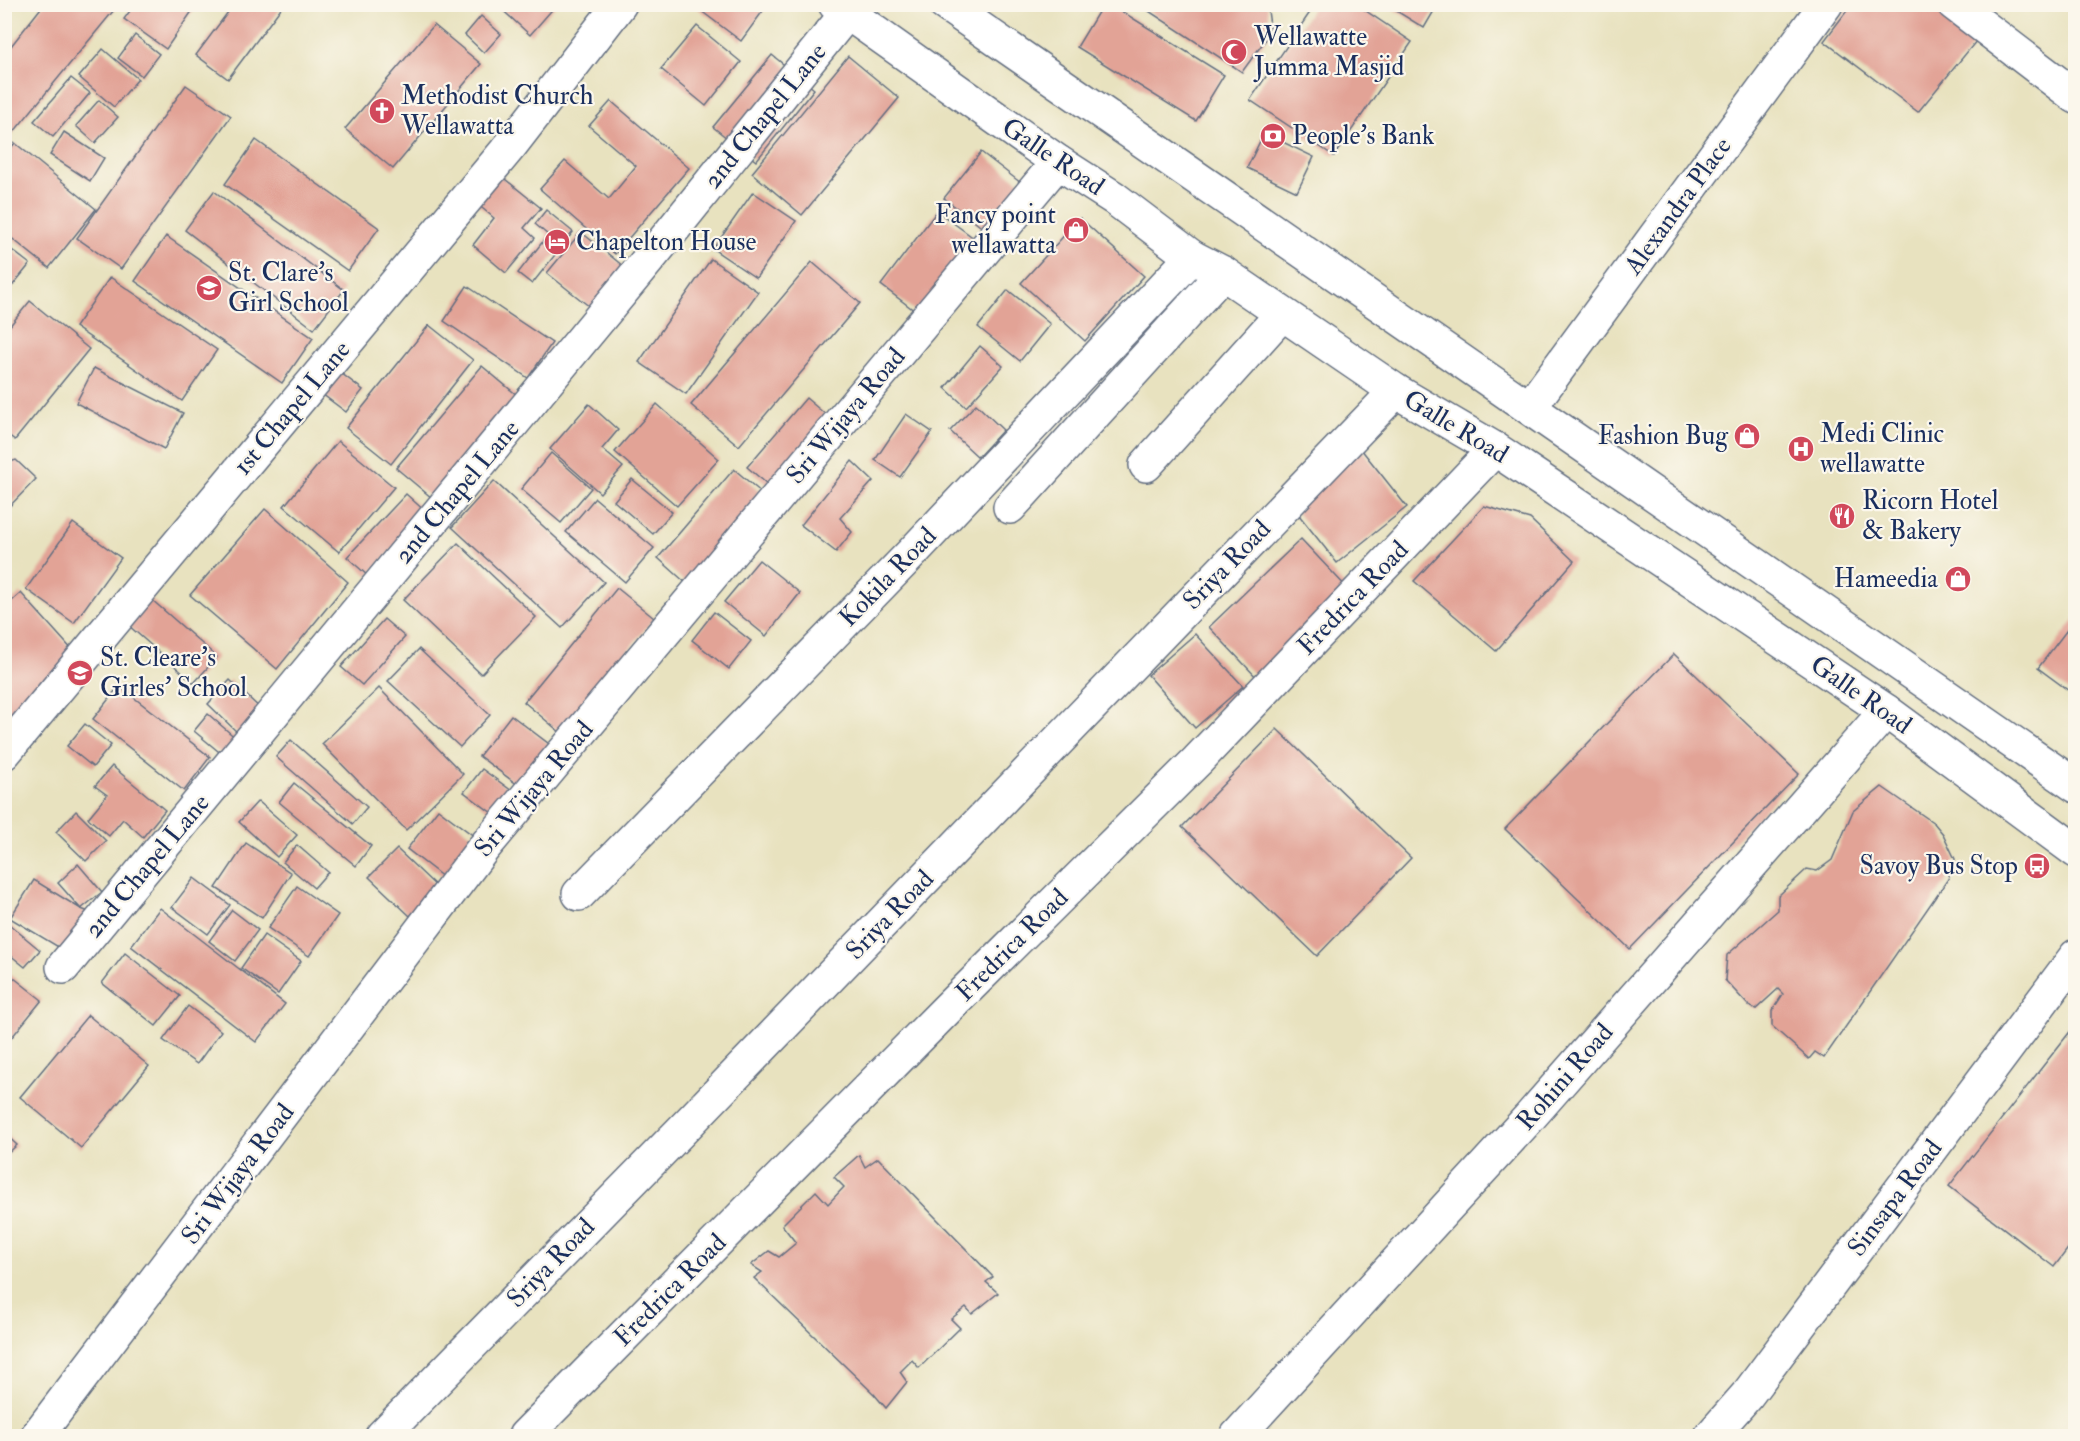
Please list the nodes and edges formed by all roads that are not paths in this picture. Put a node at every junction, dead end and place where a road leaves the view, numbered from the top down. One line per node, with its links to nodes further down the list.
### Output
1 (620, 4): 19 (main road, 1st Chapel Lane)
2 (945, 4): 12 (main road, Galle Road)
3 (1826, 4): 12 (main road, Alexandra Place)
4 (1954, 4): 6 (main road)
5 (841, 9): 7 (main road, Galle Road); 24 (main road, 2nd Chapel Lane)
6 (2076, 97)
7 (1058, 162): 8 (main road, Galle Road); 25 (main road, Sri Wijaya Road)
8 (1192, 257): 9 (main road, Galle Road); 22 (main road, Kokila Road)
9 (1223, 273): 10 (main road, Galle Road); 15 (main road)
10 (1282, 314): 11 (main road, Galle Road); 14 (main road)
11 (1396, 391): 13 (main road, Galle Road); 26 (main road, Sriya Road)
12 (1530, 407): 16 (main road, Galle Road)
13 (1495, 449): 17 (main road, Galle Road); 27 (main road, Fredrica Road)
14 (1146, 465)
15 (1010, 507)
16 (1767, 572): 17 (main road); 20 (main road, Galle Road)
17 (1742, 614): 18 (main road, Galle Road)
18 (1886, 711): 21 (main road, Galle Road); 28 (main road, Rohini Road)
19 (4, 753)
20 (2076, 786)
21 (2076, 851)
22 (579, 894)
23 (2076, 956): 29 (main road, Sinsapa Road)
24 (63, 968)
25 (37, 1437)
26 (382, 1437)
27 (525, 1437)
28 (1237, 1437)
29 (1711, 1437)

